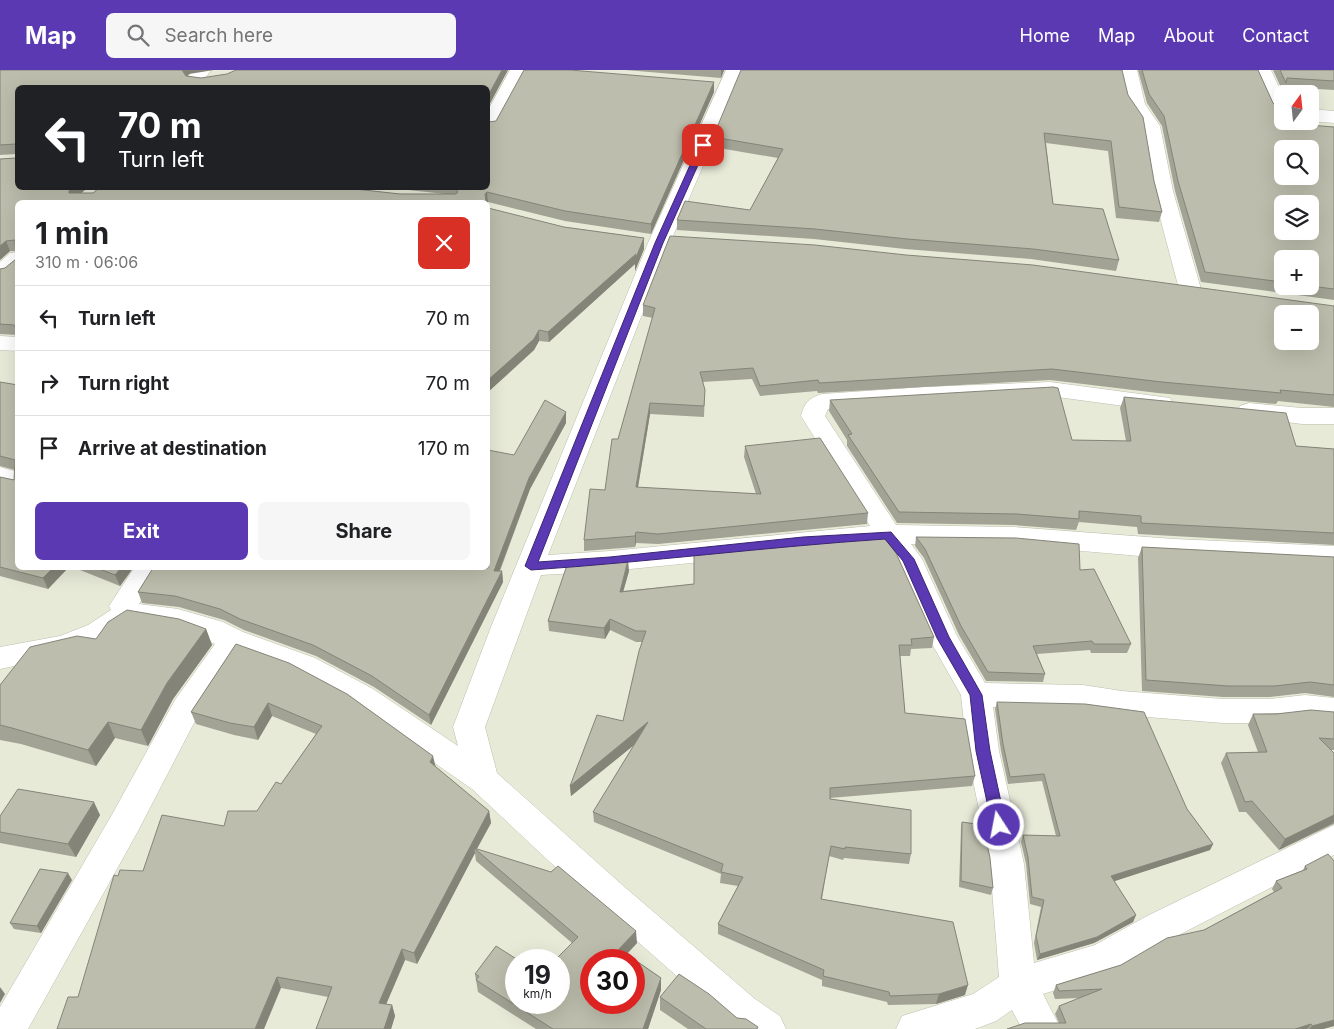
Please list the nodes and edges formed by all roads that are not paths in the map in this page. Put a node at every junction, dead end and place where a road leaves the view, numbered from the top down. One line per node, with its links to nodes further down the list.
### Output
1 (520, 70): 9 (street)
2 (1128, 70): 12 (street)
3 (1262, 70): 6 (street)
4 (732, 78): 5 (street); 22 (street)
5 (709, 84)
6 (1274, 95)
7 (1319, 116): 8 (street)
8 (1334, 117)
9 (490, 122)
10 (15, 260): 11 (street)
11 (0, 272)
12 (1190, 289)
13 (0, 343): 14 (street)
14 (15, 344)
15 (1184, 405): 20 (street)
16 (1228, 409): 17 (street)
17 (1334, 416)
18 (0, 476): 19 (street)
19 (15, 480)
20 (888, 534): 21 (street); 22 (street); 27 (street)
21 (1334, 556)
22 (531, 566): 29 (street)
23 (147, 570): 24 (street)
24 (128, 613): 25 (street); 26 (street)
25 (233, 640): 29 (street); 32 (street)
26 (0, 658)
27 (976, 695): 28 (street); 31 (street)
28 (1334, 710)
29 (483, 780): 33 (street)
30 (1334, 839): 31 (street)
31 (1018, 985): 34 (street); 35 (street)
32 (8, 1029)
33 (767, 1029)
34 (915, 1029)
35 (1042, 1029)

